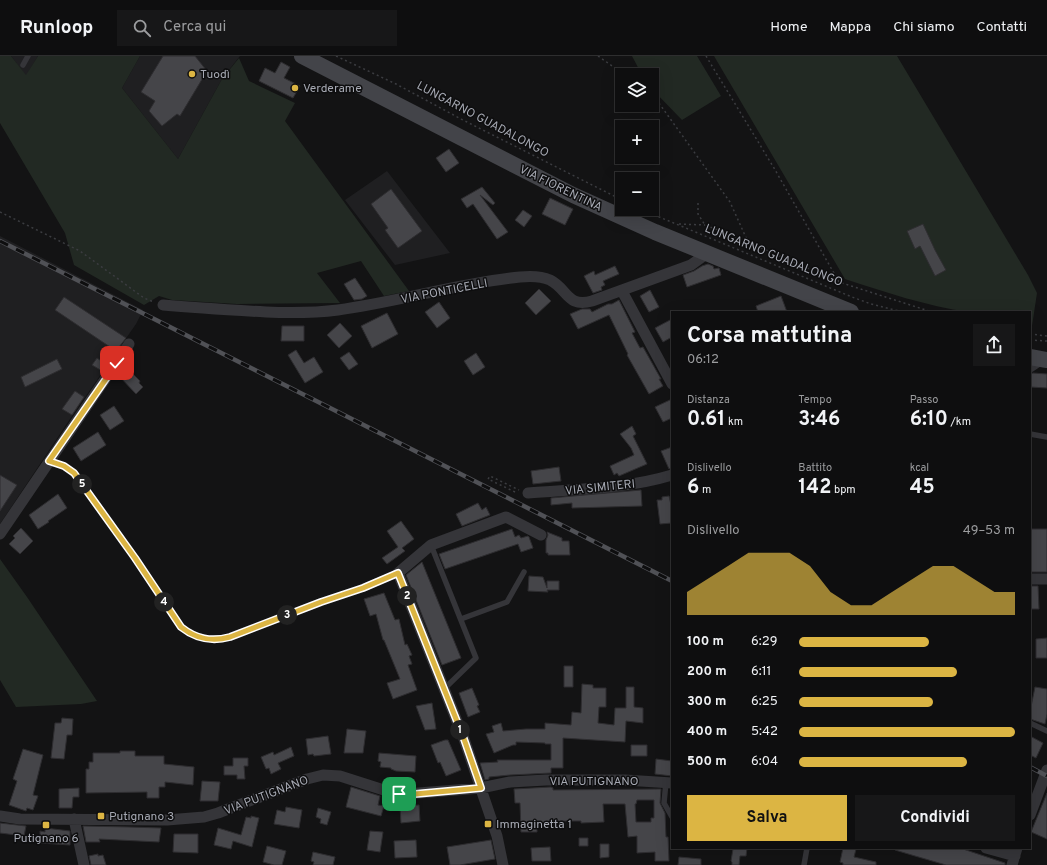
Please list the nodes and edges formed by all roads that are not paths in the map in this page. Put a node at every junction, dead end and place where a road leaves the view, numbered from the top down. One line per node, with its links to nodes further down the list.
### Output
1 (28, 56): 3 (lane)
2 (302, 56): 4 (main road, VIA FIORENTINA)
3 (23, 65)
4 (706, 254): 5 (street, VIA PONTICELLI); 7 (main road, VIA FIORENTINA)
5 (622, 291): 6 (street, VIA PONTICELLI); 9 (street)
6 (163, 305)
7 (848, 311)
8 (129, 344): 14 (street)
9 (671, 382)
10 (1031, 434): 11 (lane)
11 (1047, 437)
12 (671, 475): 13 (street, VIA SIMITERI)
13 (528, 493)
14 (0, 534)
15 (542, 535): 16 (street)
16 (432, 545): 20 (lane); 21 (street)
17 (524, 572): 20 (lane)
18 (1031, 579): 19 (street)
19 (1047, 579)
20 (461, 619): 21 (lane)
21 (444, 689): 26 (street)
22 (1031, 723): 23 (lane)
23 (1047, 731)
24 (1047, 770): 27 (street)
25 (669, 782): 26 (street, VIA PUTIGNANO); 28 (lane)
26 (481, 788): 30 (street, VIA PUTIGNANO); 35 (street)
27 (1031, 812)
28 (671, 815)
29 (0, 816): 30 (street, VIA PUTIGNANO)
30 (74, 819): 34 (street)
31 (807, 849): 36 (lane)
32 (990, 849): 33 (street)
33 (1015, 856)
34 (84, 865)
35 (503, 865)
36 (804, 865)

